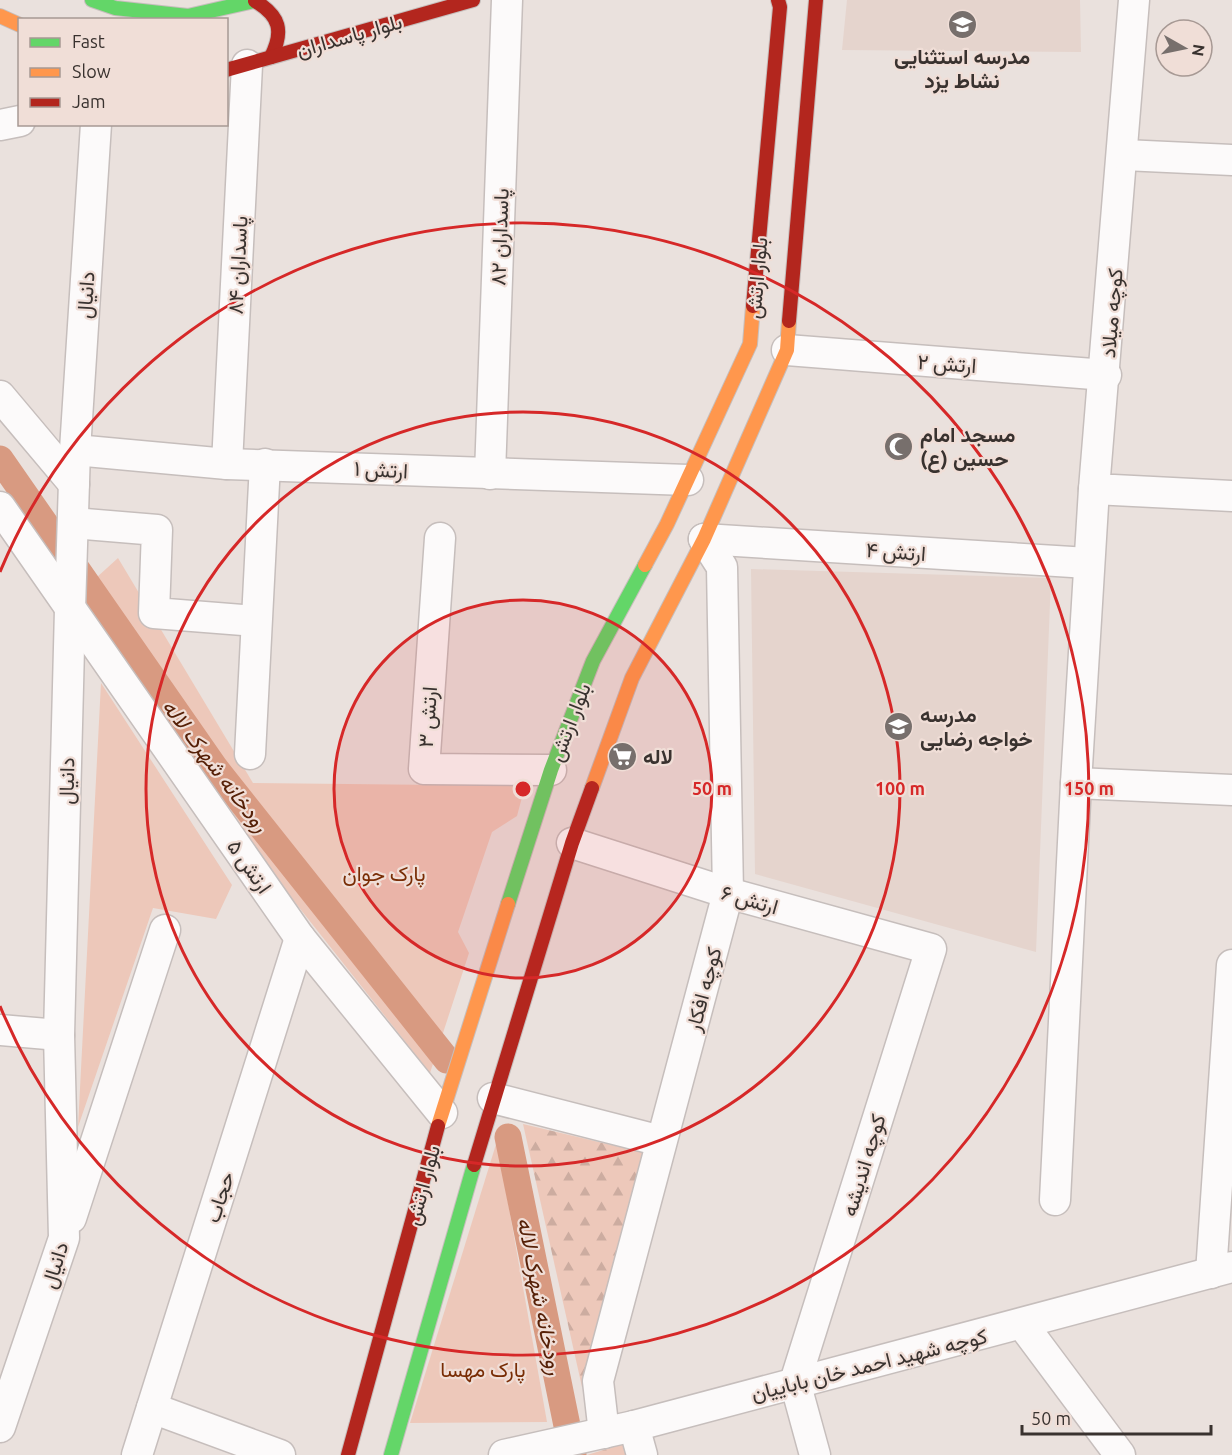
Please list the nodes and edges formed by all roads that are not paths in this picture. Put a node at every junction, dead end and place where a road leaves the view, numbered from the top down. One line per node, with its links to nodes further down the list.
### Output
1 (92, 0): 7 (street)
2 (473, 0): 11 (street, بلوار پاسداران)
3 (507, 0): 24 (street, پاسداران ۸۲)
4 (778, 0): 25 (street, بلوار ارتش)
5 (816, 0): 18 (street, بلوار ارتش)
6 (1134, 0): 16 (street, کوچه میلاد)
7 (244, 2): 12 (street)
8 (288, 14): 11 (street)
9 (0, 16): 10 (street)
10 (18, 24)
11 (310, 46): 12 (street, بلوار پاسداران)
12 (248, 64): 22 (street, پاسداران ۸۴)
13 (18, 121): 14 (street)
14 (0, 125)
15 (96, 126): 21 (street, دانیال)
16 (1124, 156): 17 (street); 19 (street, کوچه میلاد)
17 (1232, 159)
18 (787, 350): 19 (street, ارتش ۲); 31 (street, بلوار ارتش)
19 (1106, 375): 27 (street, کوچه میلاد)
20 (0, 396): 26 (street)
21 (75, 450): 22 (street, ارتش ۱); 26 (street, دانیال)
22 (227, 464): 23 (street, ارتش ۱)
23 (265, 464): 24 (street, ارتش ۱); 35 (street)
24 (490, 474): 25 (street, ارتش ۱)
25 (688, 480): 37 (street, بلوار ارتش)
26 (74, 484): 30 (street, دانیال)
27 (1094, 489): 28 (street); 33 (street, کوچه میلاد)
28 (1232, 496)
29 (0, 507): 34 (street, ارتش ۵)
30 (73, 534): 34 (street, دانیال); 35 (street)
31 (699, 537): 33 (street, ارتش ۴); 40 (street, بلوار ارتش); 41 (street, کوچه افکار)
32 (440, 538): 37 (street, ارتش ۳)
33 (1088, 563): 38 (street, کوچه میلاد)
34 (71, 596): 43 (street, ارتش ۵); 47 (street, دانیال)
35 (256, 621): 36 (street)
36 (250, 754)
37 (551, 770): 49 (street, بلوار ارتش)
38 (1076, 783): 39 (street); 51 (street, کوچه میلاد)
39 (1232, 790)
40 (572, 843): 41 (street, ارتش ۶); 48 (street, بلوار ارتش)
41 (728, 893): 44 (street, ارتش ۶); 50 (street, کوچه افکار)
42 (165, 930): 52 (street)
43 (300, 938): 49 (street, ارتش ۵); 57 (street, حجاب)
44 (930, 949): 56 (street, کوچه اندیشه)
45 (1232, 965): 54 (street)
46 (0, 1030): 47 (street)
47 (59, 1035): 52 (street, دانیال)
48 (493, 1098): 50 (street); 65 (street, بلوار ارتش)
49 (442, 1113): 64 (street, بلوار ارتش)
50 (661, 1141): 60 (street, کوچه افکار)
51 (1055, 1200)
52 (64, 1238): 59 (street, دانیال)
53 (1232, 1243): 54 (street)
54 (1221, 1270): 55 (street, کوچه شهید احمد خان باباییان)
55 (1023, 1324): 56 (street, کوچه شهید احمد خان باباییان); 69 (street)
56 (795, 1382): 58 (street, کوچه شهید احمد خان باباییان); 68 (street)
57 (152, 1408): 62 (street, حجاب); 63 (street)
58 (634, 1426): 60 (street, کوچه شهید احمد خان باباییان); 67 (street)
59 (0, 1427)
60 (599, 1434): 61 (street, کوچه شهید احمد خان باباییان)
61 (549, 1447): 66 (street, کوچه شهید احمد خان باباییان)
62 (137, 1455)
63 (280, 1455)
64 (348, 1455)
65 (391, 1455)
66 (504, 1455)
67 (642, 1455)
68 (815, 1455)
69 (1120, 1455)

